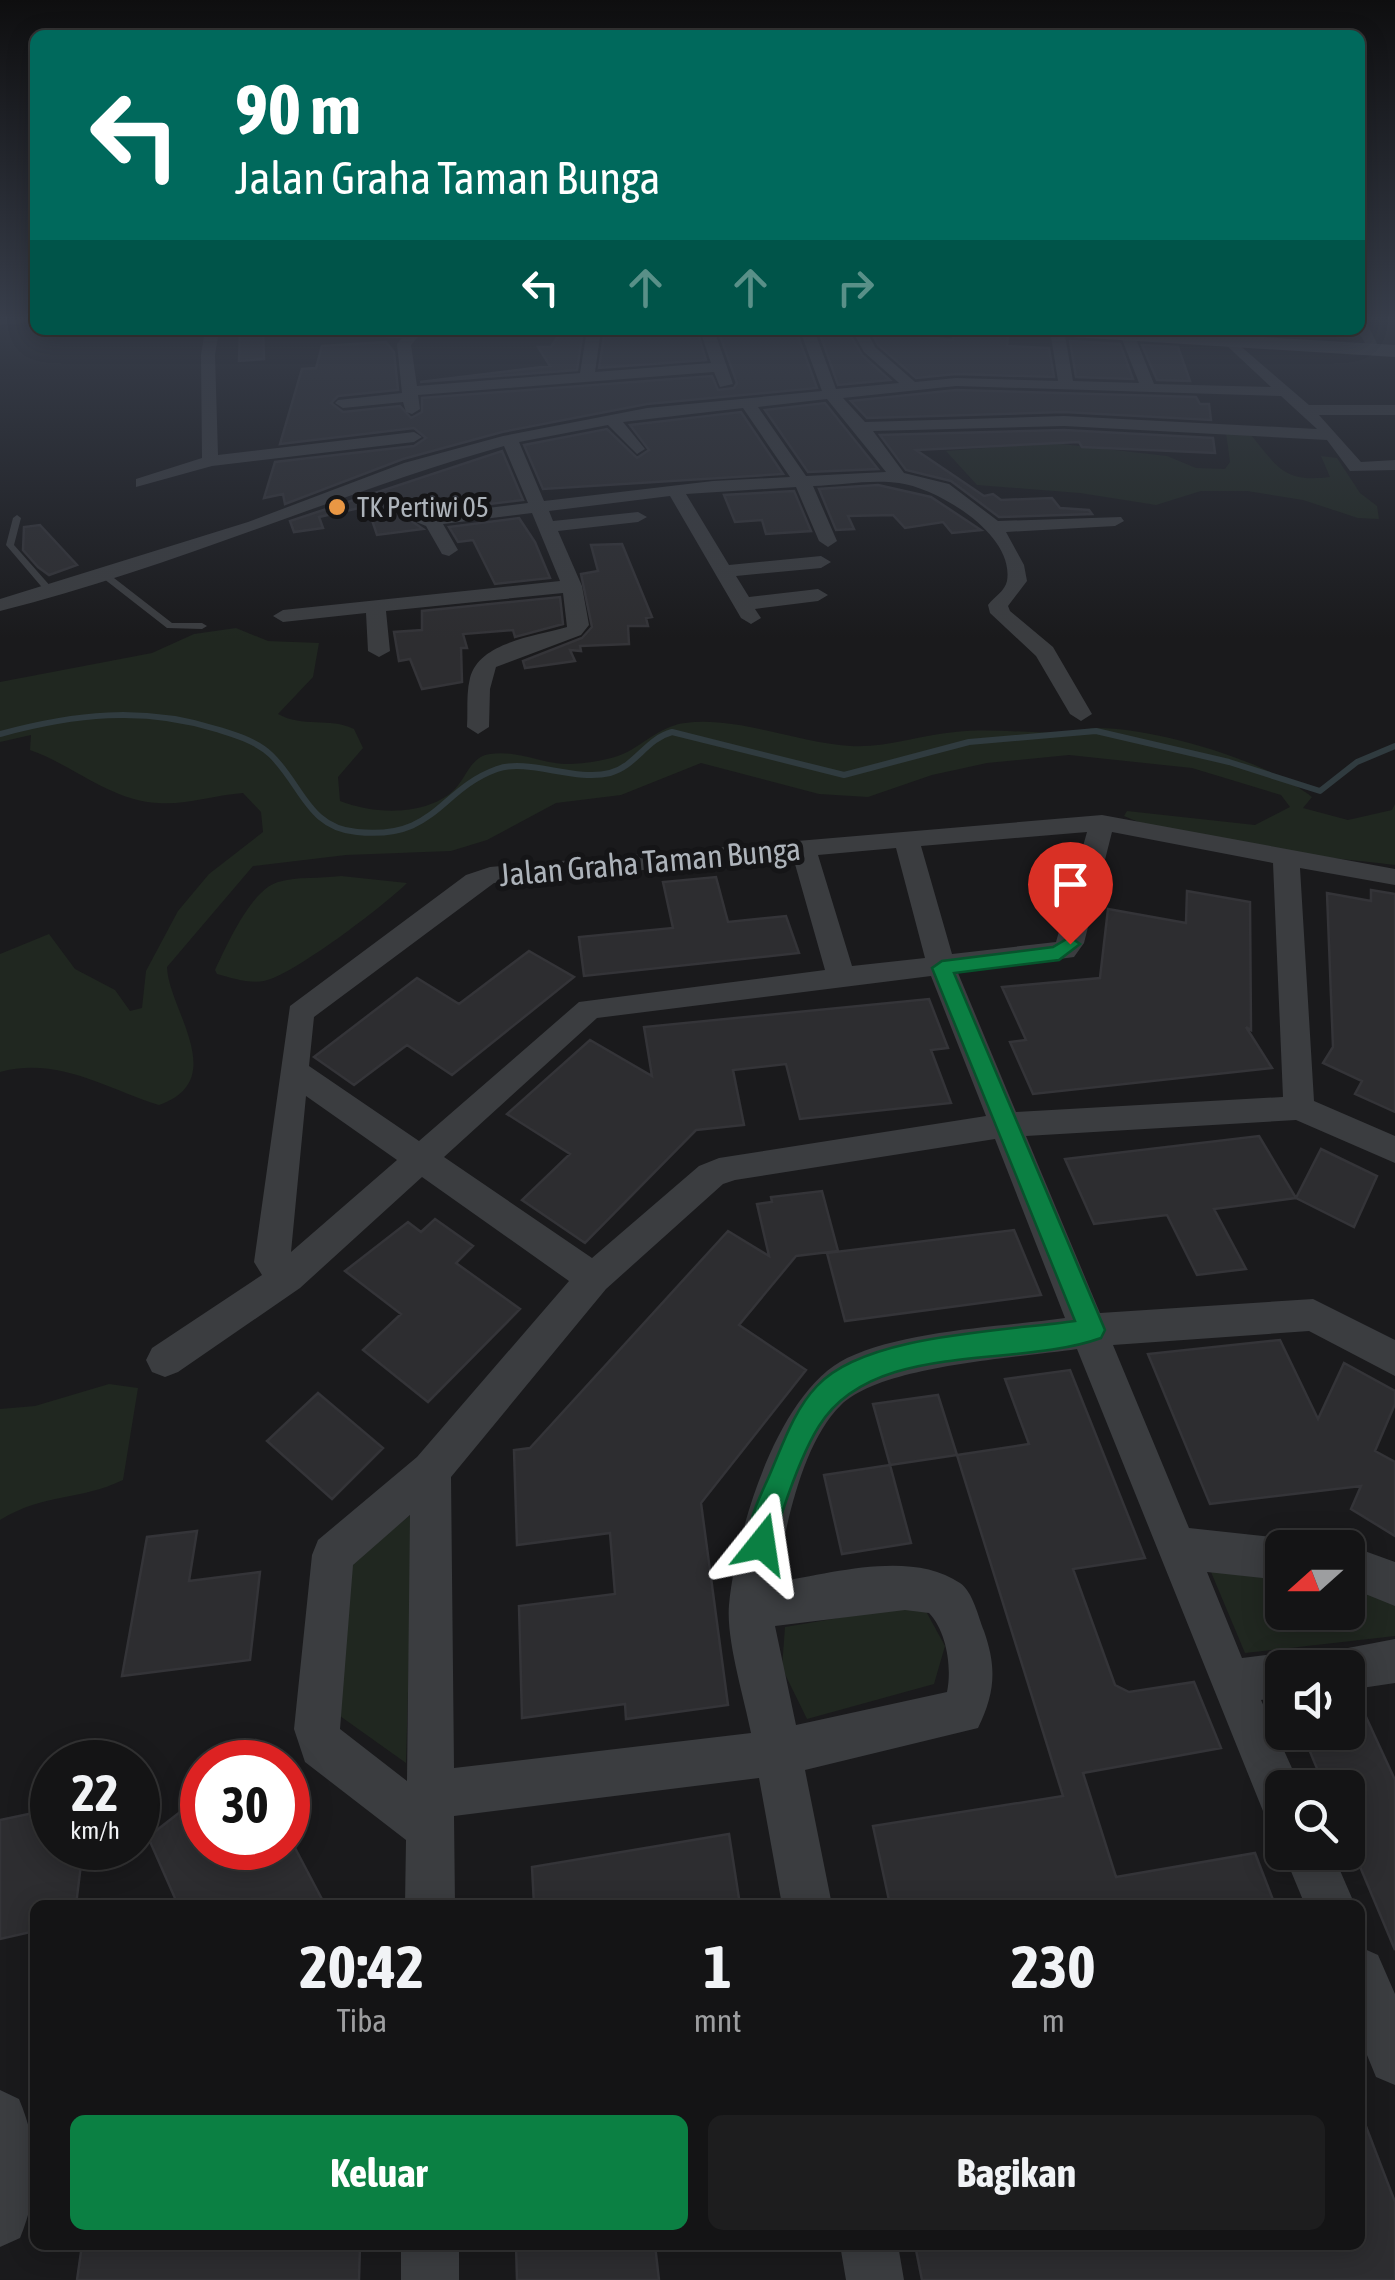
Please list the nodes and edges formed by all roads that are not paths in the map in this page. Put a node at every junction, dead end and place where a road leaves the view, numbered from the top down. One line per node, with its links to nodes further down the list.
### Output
1 (209, 425): 14 (street)
2 (413, 425): 11 (street)
3 (583, 425): 12 (street)
4 (616, 425): 13 (street)
5 (757, 425): 19 (street)
6 (914, 425): 9 (street)
7 (1155, 425): 10 (street)
8 (1323, 425): 10 (street)
9 (859, 427): 17 (street)
10 (1332, 434): 15 (street)
11 (414, 437): 14 (street); 16 (street)
12 (509, 439): 16 (street); 21 (street)
13 (636, 449)
14 (210, 460): 18 (street)
15 (1395, 465)
16 (410, 467): 31 (street)
17 (897, 477): 19 (street); 26 (street)
18 (142, 482)
19 (803, 484): 20 (street); 27 (street)
20 (675, 490): 21 (street); 22 (street)
21 (538, 505): 25 (street); 28 (street)
22 (670, 514): 25 (street); 30 (street)
23 (16, 518): 33 (lane)
24 (1115, 521): 26 (street)
25 (547, 527): 32 (street)
26 (994, 527): 40 (street)
27 (828, 541)
28 (449, 550)
29 (821, 562): 30 (street)
30 (723, 572): 34 (street)
31 (102, 573): 33 (street); 38 (lane)
32 (572, 586): 36 (street); 41 (street)
33 (50, 590): 35 (street)
34 (818, 595)
35 (0, 605)
36 (376, 606): 37 (street); 39 (street)
37 (283, 616)
38 (202, 626)
39 (379, 651)
40 (1081, 714)
41 (478, 728)
42 (1102, 822): 43 (street, Jalan Graha Taman Bunga); 45 (street, Jalan Graha Taman Bunga); 47 (street)
43 (906, 839): 44 (street, Jalan Graha Taman Bunga); 47 (street)
44 (803, 848): 48 (street); 49 (street, Jalan Graha Taman Bunga)
45 (1286, 859): 46 (street, Jalan Graha Taman Bunga); 50 (street)
46 (1395, 878)
47 (942, 968): 48 (street); 51 (street)
48 (842, 979): 53 (street)
49 (293, 1071): 53 (street); 54 (street, Jalan Graha Taman Bunga)
50 (1299, 1108): 51 (street); 52 (street)
51 (1006, 1125): 55 (street); 56 (street)
52 (1395, 1150)
53 (418, 1156): 54 (street); 55 (street)
54 (286, 1277): 57 (street)
55 (593, 1278): 59 (street)
56 (1092, 1330): 58 (street); 60 (street); 64 (street)
57 (165, 1360)
58 (1395, 1360)
59 (431, 1471): 71 (street); 71 (street)
60 (1178, 1548): 61 (street); 68 (street)
61 (1265, 1557)
62 (1365, 1569): 63 (street)
63 (1395, 1585)
64 (750, 1608): 69 (street); 69 (street)
65 (1395, 1661): 66 (street)
66 (1365, 1665)
67 (1265, 1677): 68 (street)
68 (1230, 1682): 70 (street)
69 (776, 1753): 71 (street); 74 (street)
70 (1269, 1770)
71 (430, 1812): 73 (street)
72 (1314, 1870): 75 (street)
73 (430, 1900)
74 (805, 1900)
75 (1328, 1900)
76 (1365, 1985): 77 (street)
77 (1383, 2030)
78 (0, 2118): 79 (street)
79 (0, 2218)
80 (430, 2250): 82 (street)
81 (870, 2250): 83 (street)
82 (430, 2280)
83 (875, 2280)

